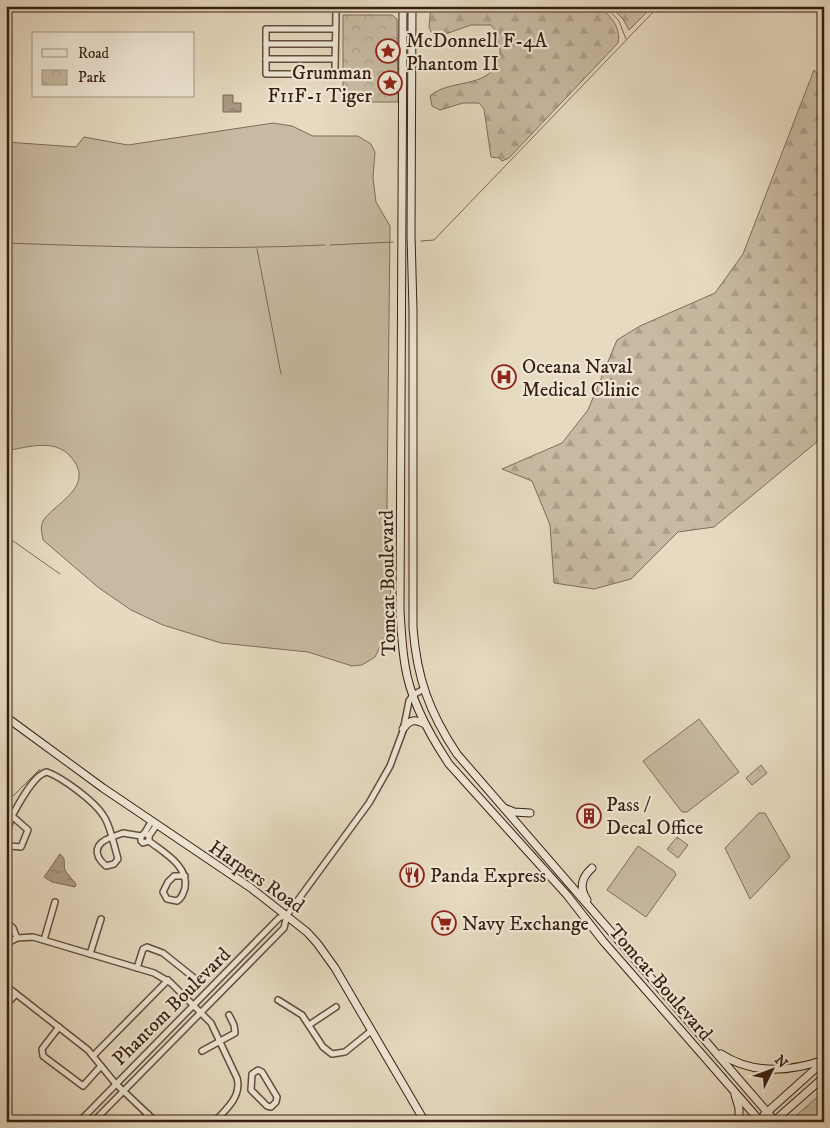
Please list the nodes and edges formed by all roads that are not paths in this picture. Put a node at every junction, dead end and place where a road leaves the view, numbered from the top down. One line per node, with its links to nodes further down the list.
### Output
1 (93, 6): 2 (street)
2 (106, 7): 3 (street)
3 (254, 7): 4 (street)
4 (336, 7): 5 (street); 7 (street)
5 (403, 7): 6 (street); 13 (main road, Tomcat Boulevard)
6 (412, 7): 12 (main road, Tomcat Boulevard)
7 (336, 29): 8 (street); 9 (street)
8 (266, 44): 9 (street); 10 (street)
9 (336, 44): 11 (street)
10 (266, 59): 11 (street); 11 (street)
11 (335, 59)
12 (424, 689): 13 (street); 17 (main road, Tomcat Boulevard)
13 (413, 696): 15 (main road, Tomcat Boulevard); 16 (street, Phantom Boulevard)
14 (6, 717): 20 (main road, Harpers Road)
15 (425, 724): 16 (main road); 57 (main road, Tomcat Boulevard)
16 (404, 728): 28 (street, Phantom Boulevard)
17 (502, 807): 18 (main road); 30 (main road, Tomcat Boulevard)
18 (530, 813)
19 (12, 816): 21 (street); 22 (street); 24 (street)
20 (154, 824): 23 (street); 28 (main road, Harpers Road)
21 (6, 834)
22 (112, 837): 22 (street); 23 (street)
23 (146, 837): 26 (street)
24 (6, 841)
25 (592, 868): 30 (main road)
26 (185, 876): 26 (street)
27 (55, 902): 33 (street)
28 (287, 915): 42 (street, Phantom Boulevard); 45 (street, Phantom Boulevard); 49 (main road, Harpers Road)
29 (100, 919): 35 (street)
30 (600, 919): 51 (main road, Tomcat Boulevard)
31 (6, 922): 32 (street)
32 (17, 938): 33 (street); 34 (street)
33 (44, 940): 35 (street)
34 (6, 944)
35 (90, 954): 36 (street)
36 (136, 968): 37 (street); 38 (street)
37 (168, 980): 42 (street); 53 (street)
38 (198, 981)
39 (6, 986): 40 (street)
40 (16, 994): 43 (street); 48 (street)
41 (278, 1000): 47 (street)
42 (193, 1004): 45 (street); 58 (street, Phantom Boulevard)
43 (6, 1005)
44 (336, 1007): 47 (street)
45 (201, 1013): 50 (street); 61 (street, Phantom Boulevard)
46 (229, 1015): 50 (street)
47 (309, 1025): 49 (street)
48 (59, 1027): 53 (street); 55 (street)
49 (372, 1031): 71 (main road, Harpers Road)
50 (220, 1041): 52 (street); 59 (street)
51 (712, 1047): 54 (main road); 62 (main road, Tomcat Boulevard)
52 (202, 1051)
53 (93, 1056): 55 (street)
54 (824, 1061): 62 (main road)
55 (101, 1066): 58 (street)
56 (824, 1077): 65 (main road)
57 (723, 1079): 64 (main road, Tomcat Boulevard); 72 (main road)
58 (115, 1083): 61 (street); 66 (street, Phantom Boulevard)
59 (239, 1088): 60 (street); 70 (street)
60 (251, 1090): 60 (street)
61 (124, 1091): 63 (street); 67 (street, Phantom Boulevard)
62 (767, 1112): 64 (main road); 65 (main road, Tomcat Boulevard)
63 (148, 1114): 68 (street); 69 (street)
64 (759, 1121)
65 (774, 1121)
66 (78, 1122)
67 (93, 1122)
68 (141, 1122)
69 (156, 1122)
70 (214, 1122)
71 (425, 1122)
72 (738, 1122)

